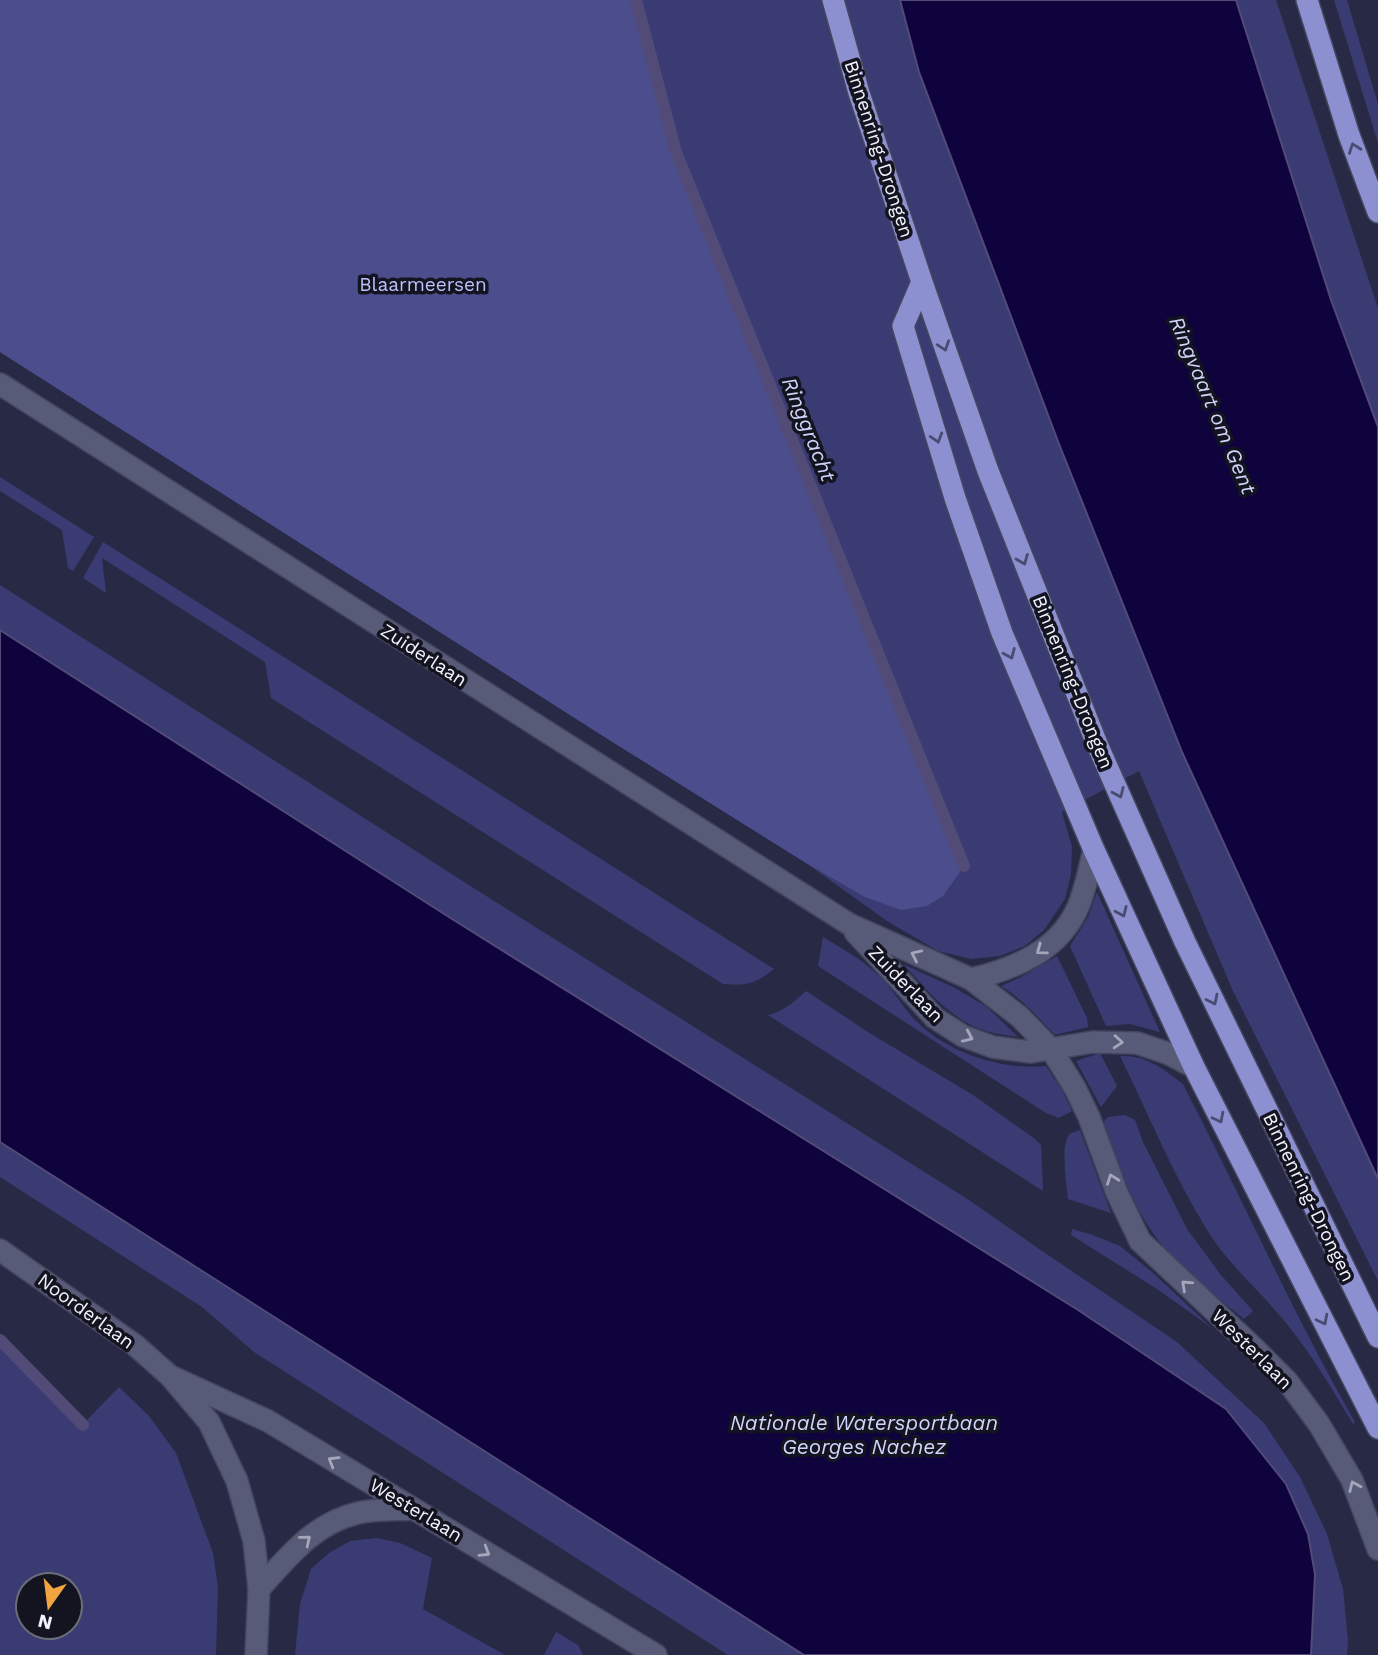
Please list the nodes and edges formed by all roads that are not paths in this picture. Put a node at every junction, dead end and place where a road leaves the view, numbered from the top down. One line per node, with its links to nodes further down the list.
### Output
1 (833, 0): 4 (highway, Binnenring-Drongen)
2 (1307, 0): 3 (highway, one-way to 2)
3 (1378, 212)
4 (922, 282): 6 (highway, one-way to 6); 13 (highway, Binnenring-Drongen, one-way to 13)
5 (0, 384): 7 (street, Zuiderlaan)
6 (1094, 850): 8 (street, one-way to 8); 10 (highway, one-way to 10)
7 (849, 924): 8 (street, Zuiderlaan, one-way to 7); 9 (street, Zuiderlaan, one-way to 9)
8 (971, 979): 9 (street, Zuiderlaan)
9 (1051, 1049): 10 (street, Zuiderlaan, one-way to 10); 11 (street, Zuiderlaan, one-way to 9)
10 (1194, 1068): 15 (highway, one-way to 15)
11 (1140, 1241): 17 (street, Westerlaan, one-way to 11)
12 (0, 1250): 14 (street, Noorderlaan)
13 (1378, 1337)
14 (170, 1376): 16 (street, Westerlaan, one-way to 14); 18 (street)
15 (1378, 1428)
16 (420, 1513): 18 (street, one-way to 16); 20 (street, Westerlaan, one-way to 20)
17 (1378, 1549)
18 (259, 1589): 19 (street)
19 (256, 1655)
20 (656, 1655)

